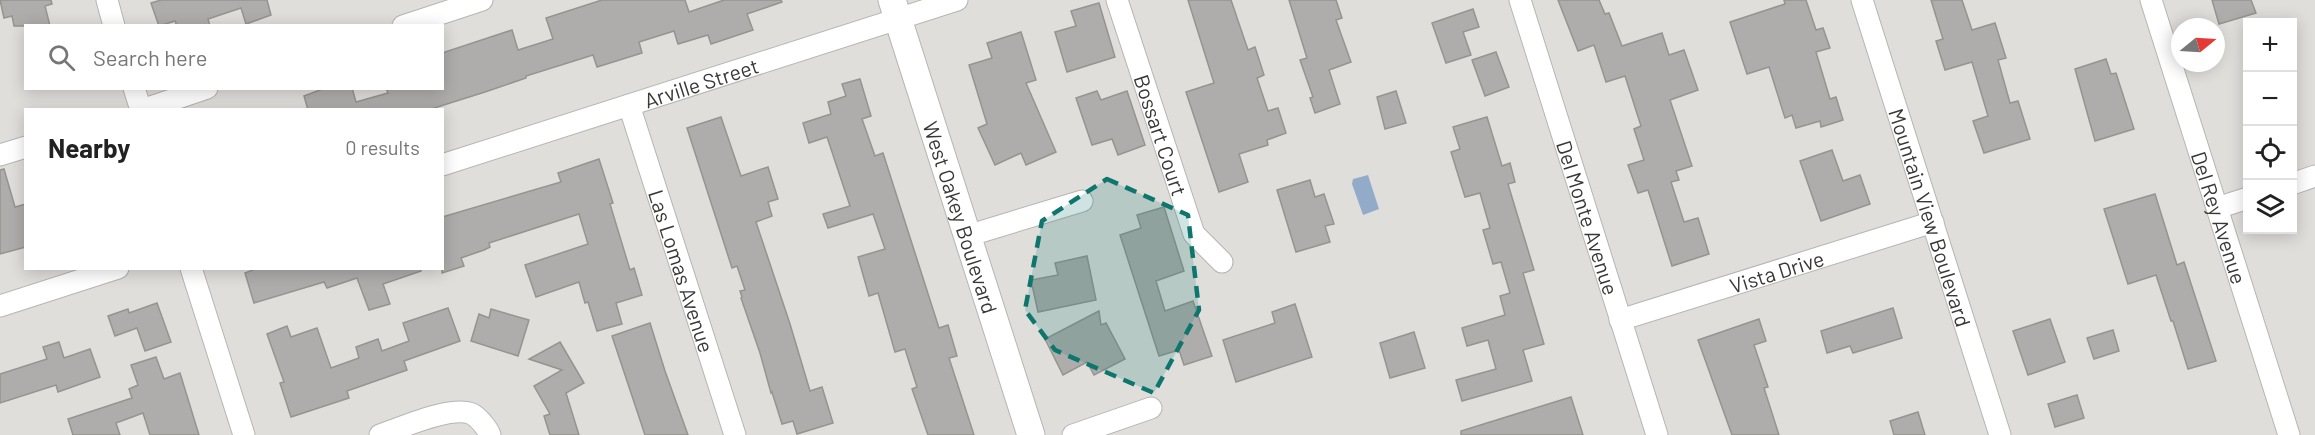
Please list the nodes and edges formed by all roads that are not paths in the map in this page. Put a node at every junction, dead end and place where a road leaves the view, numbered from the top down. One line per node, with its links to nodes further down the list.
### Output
1 (106, 0): 9 (street)
2 (482, 0): 10 (street)
3 (957, 0): 8 (street, Arville Street)
4 (1118, 0): 26 (street, Bossart Court)
5 (1520, 0): 30 (street, Del Monte Avenue)
6 (1862, 0): 24 (street, Mountain View Boulevard)
7 (2151, 0): 23 (street, Del Rey Avenue)
8 (895, 9): 13 (street, Arville Street); 25 (main road, West Oakey Boulevard)
9 (113, 24)
10 (409, 24)
11 (135, 90): 14 (street)
12 (201, 90): 15 (street)
13 (628, 105): 18 (street, Arville Street); 35 (street, Las Lomas Avenue)
14 (140, 108)
15 (147, 108)
16 (24, 148): 17 (street)
17 (0, 155)
18 (444, 164)
19 (2315, 176): 20 (street)
20 (2297, 182)
21 (2243, 199): 23 (street)
22 (1082, 201): 25 (street)
23 (2217, 208): 40 (street, Del Rey Avenue)
24 (1933, 222): 30 (street, Vista Drive); 39 (street, Mountain View Boulevard)
25 (967, 236): 36 (main road, West Oakey Boulevard)
26 (1222, 262)
27 (112, 270): 29 (street)
28 (192, 270): 32 (street)
29 (0, 306)
30 (1620, 320): 38 (street, Del Monte Avenue)
31 (1151, 408): 37 (street)
32 (244, 435)
33 (380, 435): 34 (street)
34 (490, 435)
35 (735, 435)
36 (1031, 435)
37 (1073, 435)
38 (1657, 435)
39 (2000, 435)
40 (2289, 435)

